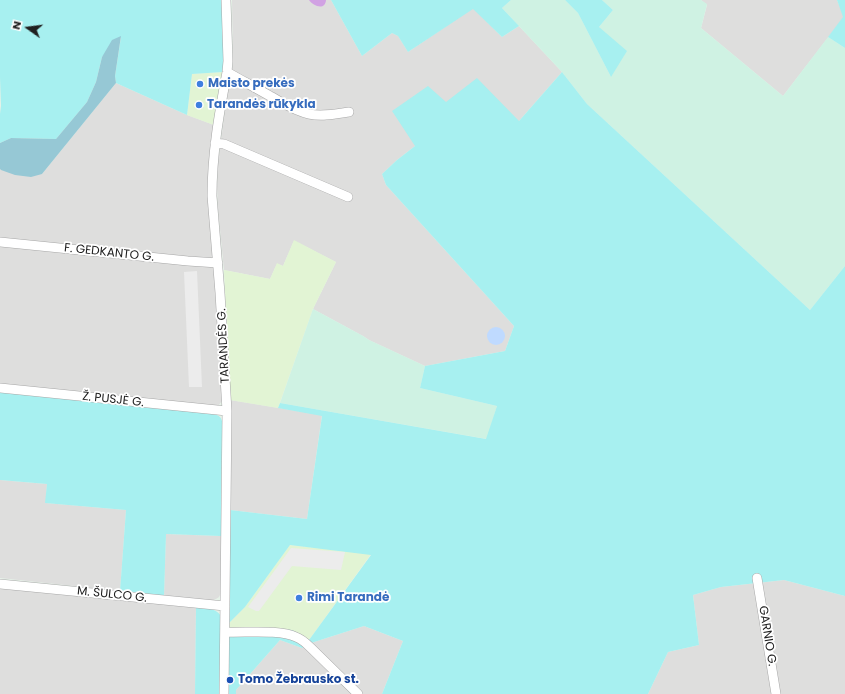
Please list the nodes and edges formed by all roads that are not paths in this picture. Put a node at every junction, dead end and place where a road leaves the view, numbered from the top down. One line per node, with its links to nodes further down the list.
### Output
1 (226, 0): 2 (street, TARANDĖS G.)
2 (227, 72): 3 (street); 4 (street, TARANDĖS G.)
3 (349, 112)
4 (215, 143): 5 (street); 7 (street, TARANDĖS G.)
5 (348, 197)
6 (0, 242): 7 (street, F. GEDKANTO G.)
7 (218, 263): 9 (street, TARANDĖS G.)
8 (0, 388): 9 (street, Ž. PUSJĖ G.)
9 (227, 412): 12 (street, TARANDĖS G.)
10 (757, 578): 16 (street, GARNIO G.)
11 (0, 584): 12 (street, M. ŠULCO G.)
12 (225, 606): 13 (street, TARANDĖS G.)
13 (225, 632): 14 (street, TARANDĖS G.); 15 (street)
14 (224, 694)
15 (358, 694)
16 (776, 694)

